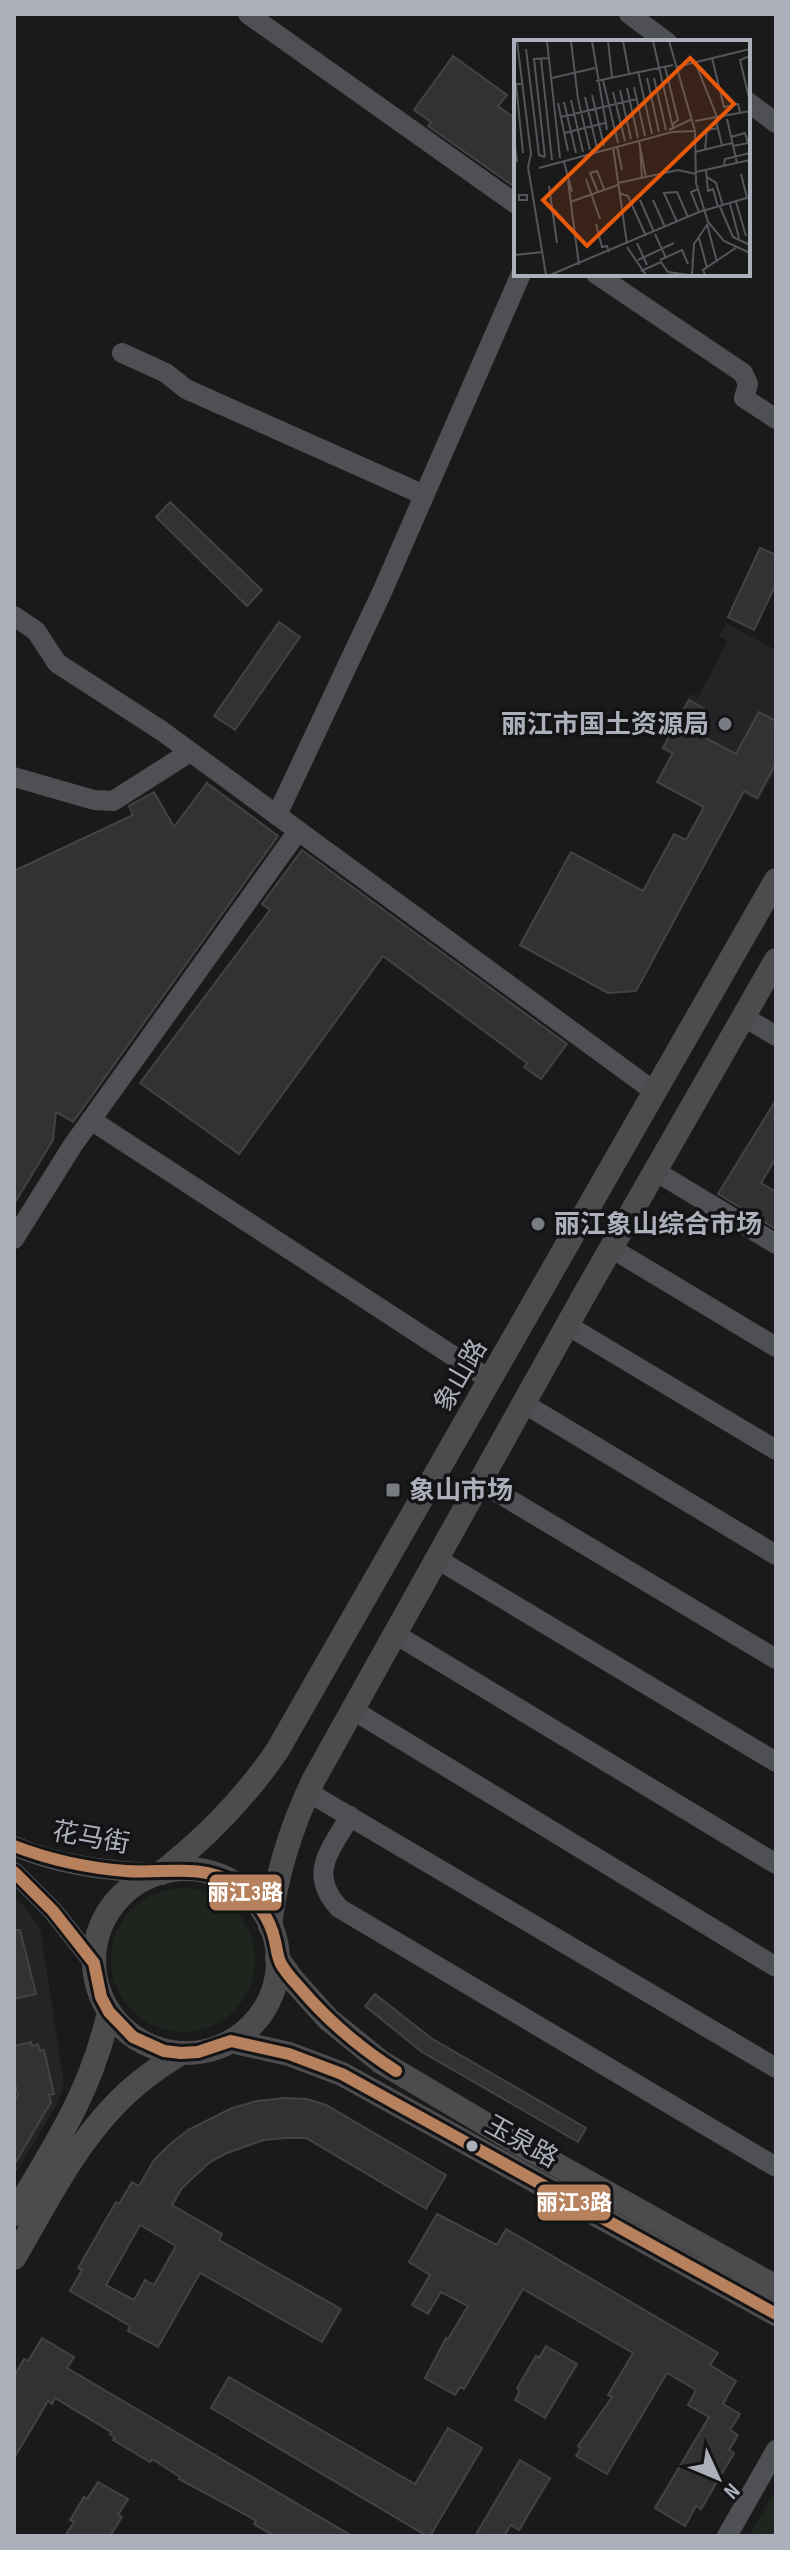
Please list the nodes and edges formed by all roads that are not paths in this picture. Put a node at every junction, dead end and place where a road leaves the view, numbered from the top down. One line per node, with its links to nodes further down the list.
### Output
1 (248, 14): 6 (street)
2 (629, 14): 3 (street)
3 (664, 40)
4 (750, 104): 5 (street)
5 (776, 123)
6 (514, 203)
7 (520, 276): 11 (street)
8 (599, 276): 10 (street)
9 (122, 353): 11 (street)
10 (776, 419)
11 (424, 495): 15 (street)
12 (14, 616): 13 (street)
13 (190, 752): 14 (street); 15 (street)
14 (14, 777)
15 (277, 815): 16 (street)
16 (298, 831): 21 (street); 22 (street)
17 (776, 880): 21 (main road, 象山路)
18 (776, 960): 19 (main road)
19 (744, 1017): 20 (street); 23 (main road)
20 (776, 1036)
21 (655, 1092): 29 (main road, 象山路)
22 (91, 1120): 24 (street); 29 (street)
23 (655, 1171): 25 (street); 26 (main road)
24 (14, 1239)
25 (776, 1244)
26 (611, 1248): 27 (main road); 28 (street)
27 (567, 1325): 30 (main road); 31 (street)
28 (776, 1347)
29 (490, 1380): 44 (main road, 象山路)
30 (523, 1403): 32 (main road); 33 (street)
31 (776, 1450)
32 (480, 1482): 34 (main road); 36 (street)
33 (776, 1555)
34 (437, 1559): 35 (main road); 38 (street)
35 (395, 1634): 37 (main road); 42 (street)
36 (776, 1659)
37 (353, 1710): 39 (main road); 48 (street)
38 (776, 1762)
39 (308, 1792): 40 (street); 45 (main road)
40 (350, 1816): 52 (street); 53 (street)
41 (14, 1846): 44 (street, 花马街)
42 (776, 1864)
43 (14, 1872): 47 (street)
44 (161, 1873): 45 (main road); 47 (main road)
45 (270, 1926): 46 (main road)
46 (277, 1958): 50 (main road); 56 (main road, 玉泉路)
47 (94, 1963): 49 (main road)
48 (776, 1967)
49 (109, 2012): 51 (main road); 54 (main road)
50 (231, 2041): 51 (main road); 57 (main road, 玉泉路)
51 (181, 2053): 55 (main road)
52 (776, 2068)
53 (776, 2167)
54 (14, 2214)
55 (14, 2258)
56 (776, 2287)
57 (776, 2314)
58 (776, 2450): 59 (street)
59 (727, 2536)

